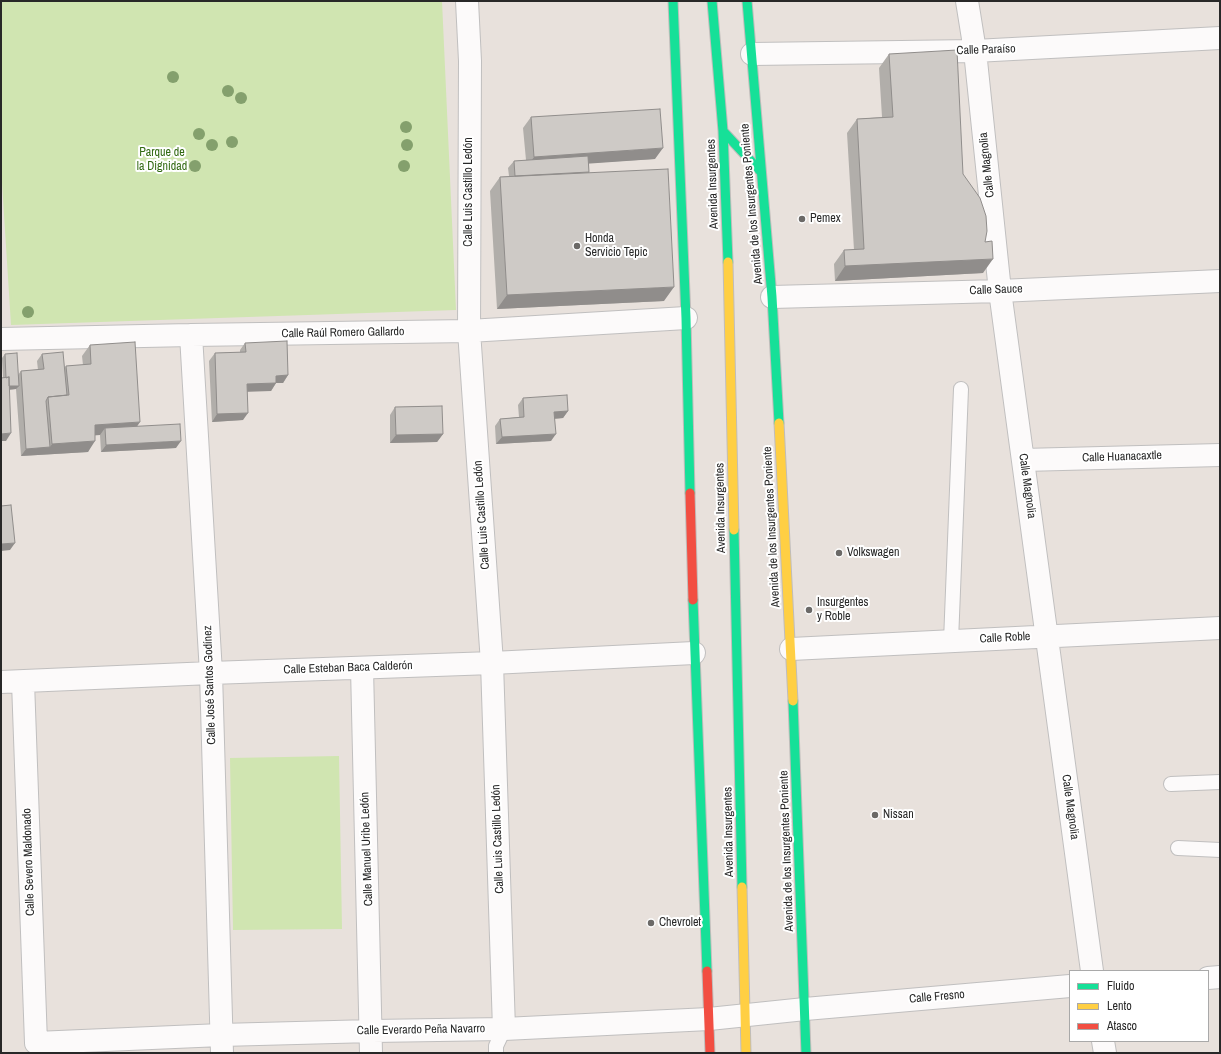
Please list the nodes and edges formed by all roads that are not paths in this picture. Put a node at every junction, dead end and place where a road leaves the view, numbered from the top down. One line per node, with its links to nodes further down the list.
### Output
1 (467, 1): 15 (street, Calle Luis Castillo Ledón)
2 (673, 1): 14 (main road)
3 (712, 1): 9 (main road, Avenida Insurgentes)
4 (747, 1): 8 (main road, Avenida de los Insurgentes Poniente)
5 (967, 1): 7 (street, Calle Magnolia)
6 (1220, 38): 7 (street, Calle Paraíso)
7 (975, 51): 8 (street, Calle Paraíso); 12 (street, Calle Magnolia)
8 (752, 54): 10 (main road, Avenida de los Insurgentes Poniente)
9 (723, 131): 10 (main road); 40 (main road, Avenida Insurgentes)
10 (761, 172): 13 (main road, Avenida de los Insurgentes Poniente)
11 (1220, 281): 12 (street, Calle Sauce)
12 (1000, 290): 13 (street, Calle Sauce); 20 (street, Calle Magnolia)
13 (772, 297): 24 (main road, Avenida de los Insurgentes Poniente)
14 (686, 318): 15 (street, Calle Raúl Romero Gallardo); 25 (main road)
15 (469, 331): 16 (street, Calle Raúl Romero Gallardo); 26 (street, Calle Luis Castillo Ledón)
16 (190, 335): 17 (street, Calle Raúl Romero Gallardo); 28 (street, Calle José Santos Godínez)
17 (1, 339)
18 (961, 389): 23 (lane)
19 (1220, 454): 20 (street, Calle Huanacaxtle)
20 (1023, 460): 22 (street, Calle Magnolia)
21 (1220, 628): 22 (street, Calle Roble)
22 (1047, 636): 23 (street, Calle Roble); 35 (street, Calle Magnolia)
23 (951, 641): 24 (street, Calle Roble)
24 (791, 649): 39 (main road, Avenida de los Insurgentes Poniente)
25 (694, 653): 26 (street, Calle Esteban Baca Calderón); 41 (main road)
26 (492, 663): 27 (street, Calle Esteban Baca Calderón); 42 (street, Calle Luis Castillo Ledón)
27 (362, 668): 28 (street, Calle Esteban Baca Calderón); 43 (street, Calle Manuel Uribe Ledón)
28 (211, 673): 30 (street, Calle Esteban Baca Calderón); 46 (street, Calle José Santos Godínez)
29 (1, 682): 30 (street, Calle Esteban Baca Calderón)
30 (22, 682): 45 (street, Calle Severo Maldonado)
31 (1220, 782): 32 (lane)
32 (1171, 784)
33 (1178, 848): 34 (lane)
34 (1220, 850)
35 (1092, 970)
36 (1220, 977): 37 (street)
37 (1209, 978)
38 (1069, 986): 39 (street, Calle Fresno)
39 (805, 1009): 40 (street, Calle Everardo Peña Navarro); 51 (main road, Avenida de los Insurgentes Poniente)
40 (745, 1015): 41 (street, Calle Everardo Peña Navarro); 50 (main road)
41 (709, 1019): 42 (street, Calle Everardo Peña Navarro); 49 (main road)
42 (504, 1029): 43 (street, Calle Everardo Peña Navarro); 48 (lane)
43 (372, 1031): 46 (street, Calle Everardo Peña Navarro); 47 (street, Calle Manuel Uribe Ledón)
44 (1103, 1042): 52 (street)
45 (36, 1043): 46 (street, Calle Everardo Peña Navarro)
46 (222, 1044)
47 (372, 1053)
48 (496, 1053)
49 (710, 1053)
50 (746, 1053)
51 (806, 1053)
52 (1104, 1053)

